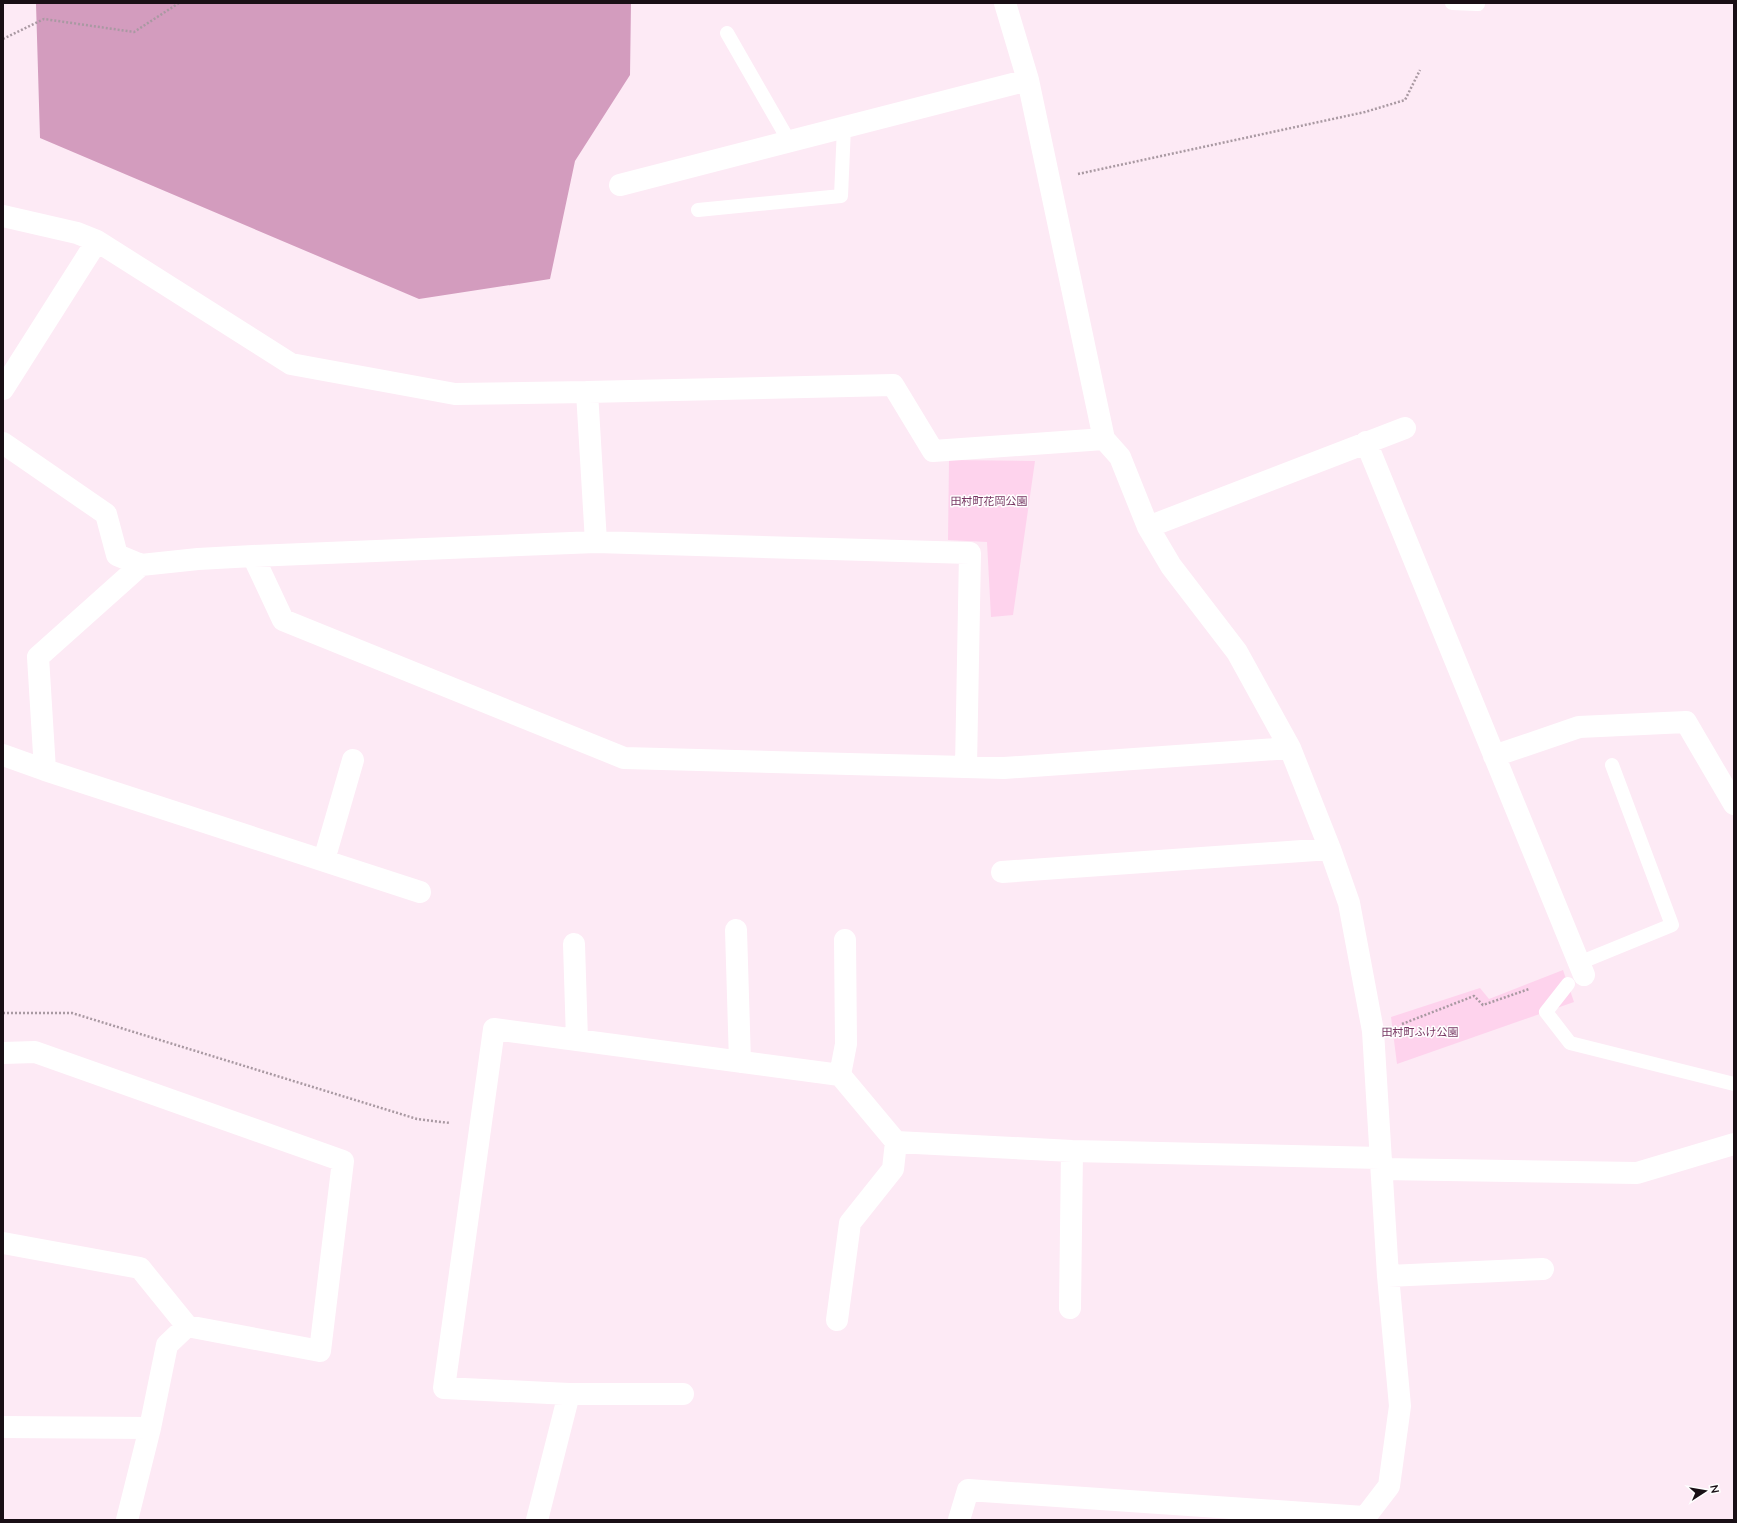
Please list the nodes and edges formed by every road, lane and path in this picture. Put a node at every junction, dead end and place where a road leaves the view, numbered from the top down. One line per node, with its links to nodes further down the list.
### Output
1 (180, 3): 6 (path)
2 (1005, 3): 8 (street)
3 (1452, 3): 4 (lane)
4 (1478, 4)
5 (727, 33): 10 (lane)
6 (3, 39)
7 (1420, 70): 11 (path)
8 (1028, 80): 9 (street); 19 (street)
9 (844, 127): 10 (street); 13 (lane)
10 (789, 141): 12 (street)
11 (1078, 174)
12 (620, 185)
13 (698, 210)
14 (3, 216): 15 (street)
15 (97, 241): 16 (street); 17 (street)
16 (3, 389)
17 (587, 392): 19 (street); 23 (street)
18 (1405, 428): 20 (street)
19 (1104, 439): 22 (street)
20 (1366, 442): 22 (street); 28 (street)
21 (3, 443): 25 (street)
22 (1148, 527): 26 (street)
23 (596, 542): 24 (street); 31 (street)
24 (253, 556): 25 (street); 31 (street)
25 (141, 565): 32 (street)
26 (1290, 748): 31 (street); 34 (street)
27 (3, 756): 32 (street)
28 (1494, 756): 33 (street); 41 (street)
29 (353, 760): 35 (street)
30 (1612, 765): 41 (lane)
31 (966, 767)
32 (45, 770): 35 (street)
33 (1734, 804)
34 (1330, 849): 36 (street); 43 (street)
35 (324, 860): 37 (street)
36 (1002, 872)
37 (420, 892)
38 (736, 930): 46 (street)
39 (845, 940): 47 (street)
40 (574, 944): 44 (street)
41 (1577, 974): 43 (path); 48 (lane)
42 (3, 1014): 49 (path)
43 (1373, 1031): 53 (street)
44 (577, 1040): 46 (street); 49 (street)
45 (3, 1053): 59 (street)
46 (740, 1062): 47 (street)
47 (840, 1075): 50 (street)
48 (1734, 1084)
49 (480, 1127): 60 (street)
50 (896, 1142): 52 (street); 58 (street)
51 (1734, 1144): 53 (street)
52 (1072, 1151): 53 (street); 57 (street)
53 (1381, 1163): 56 (street)
54 (3, 1243): 59 (street)
55 (1543, 1269): 56 (street)
56 (1388, 1276): 64 (street)
57 (1070, 1308)
58 (837, 1320)
59 (187, 1326): 63 (street)
60 (569, 1394): 61 (street); 66 (street)
61 (683, 1394)
62 (3, 1427): 63 (street)
63 (150, 1428): 65 (street)
64 (1364, 1518): 67 (street)
65 (127, 1520)
66 (537, 1520)
67 (959, 1520)

